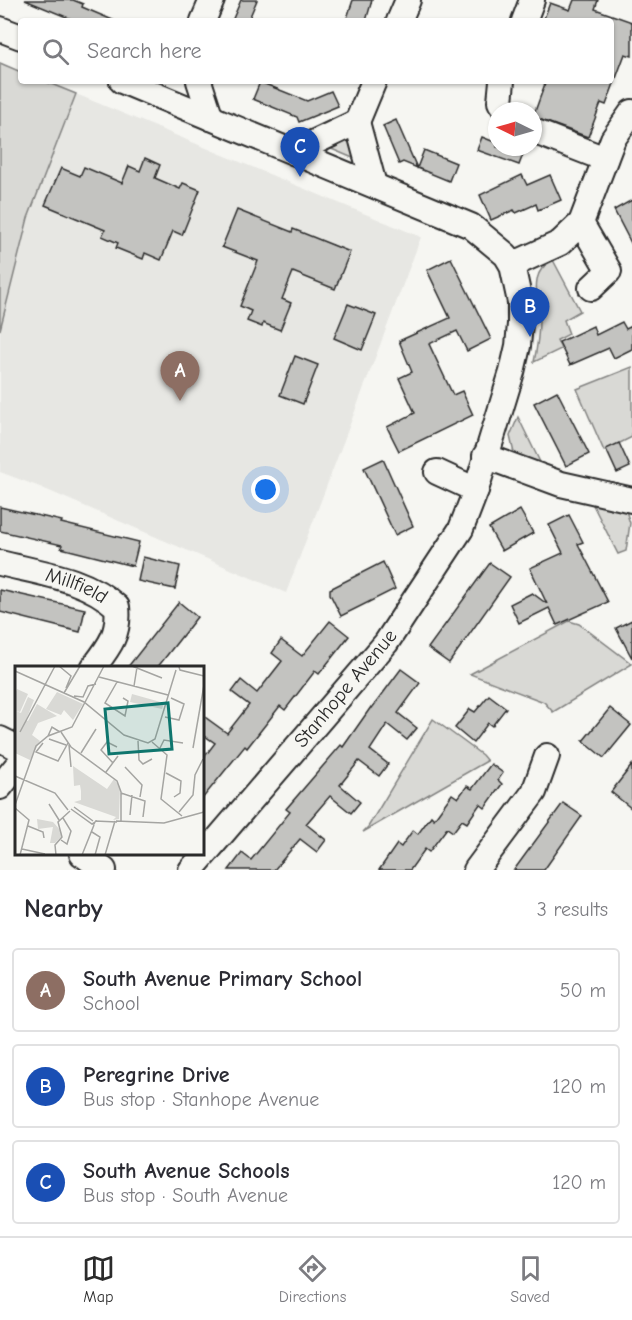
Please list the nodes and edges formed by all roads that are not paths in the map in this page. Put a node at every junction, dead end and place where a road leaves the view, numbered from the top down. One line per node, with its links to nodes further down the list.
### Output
1 (212, 0): 4 (street)
2 (408, 0): 5 (street)
3 (532, 0): 6 (street)
4 (204, 18)
5 (400, 18)
6 (526, 18)
7 (0, 29): 8 (street)
8 (18, 36)
9 (132, 84): 15 (street, Stanhope Avenue)
10 (200, 84): 15 (street)
11 (373, 84): 16 (street)
12 (502, 84): 13 (street)
13 (500, 102)
14 (632, 112): 19 (street)
15 (211, 118): 18 (street, Stanhope Avenue)
16 (357, 122): 18 (street); 20 (street)
17 (542, 134): 19 (street)
18 (294, 152): 20 (street, Stanhope Avenue)
19 (605, 159): 21 (street)
20 (374, 185): 22 (street, Stanhope Avenue)
21 (581, 222): 22 (street); 23 (street)
22 (512, 265): 24 (street, Stanhope Avenue)
23 (591, 288)
24 (485, 456): 26 (street, Stanhope Avenue); 27 (street)
25 (438, 471): 26 (street)
26 (476, 490): 36 (street, Stanhope Avenue)
27 (632, 500)
28 (0, 563): 29 (street, Millfield)
29 (94, 666)
30 (0, 739): 31 (street)
31 (15, 746)
32 (547, 756): 41 (street)
33 (15, 768): 34 (street)
34 (0, 788): 35 (street)
35 (15, 801)
36 (204, 854)
37 (83, 855): 39 (street)
38 (203, 855): 40 (street, Stanhope Avenue)
39 (104, 870)
40 (190, 870)
41 (476, 870)

